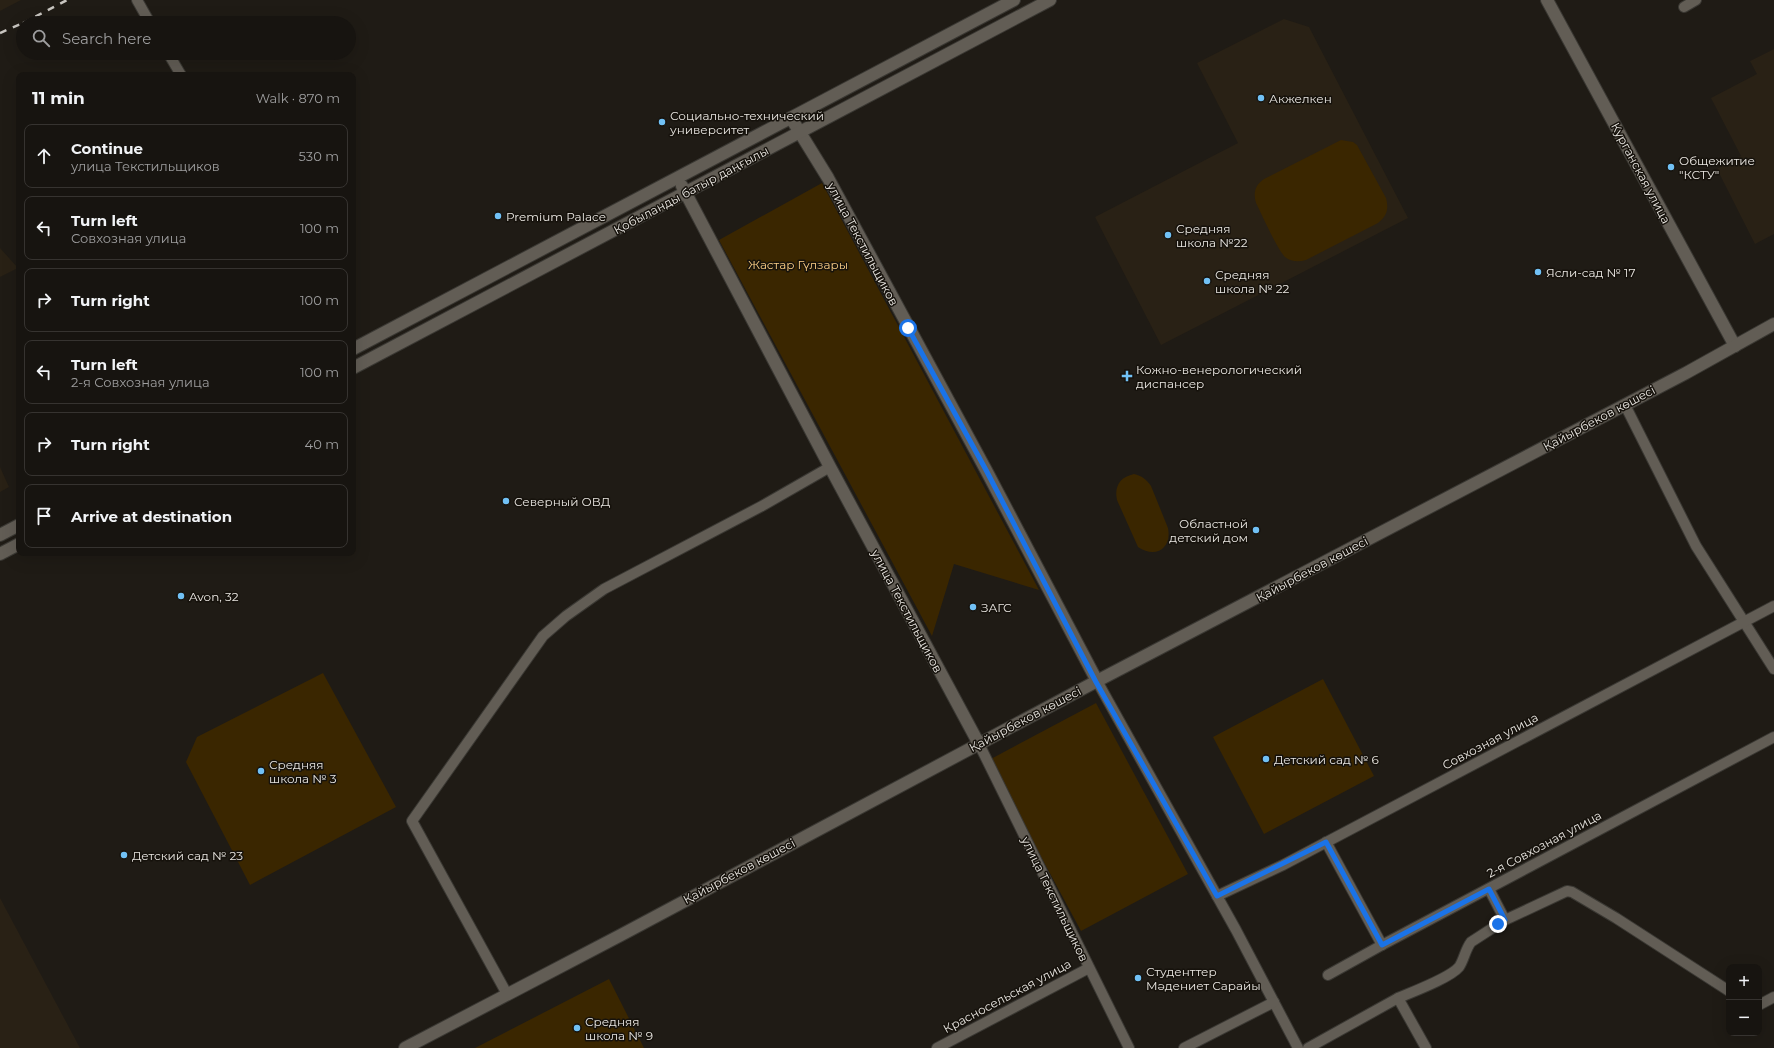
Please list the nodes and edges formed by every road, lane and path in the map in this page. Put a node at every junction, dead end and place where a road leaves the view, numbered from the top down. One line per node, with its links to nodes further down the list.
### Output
1 (137, 0): 7 (street)
2 (1014, 0): 10 (street, Қобыланды батыр даңғылы)
3 (1050, 0): 11 (street, Қобыланды батыр даңғылы)
4 (1547, 0): 15 (street, Курганская улица)
5 (1696, 0): 6 (street)
6 (1684, 7)
7 (146, 16)
8 (172, 60): 9 (street)
9 (179, 72)
10 (791, 118): 11 (street, улица Текстильщиков); 12 (street, Қобыланды батыр даңғылы)
11 (801, 132): 13 (street, Қобыланды батыр даңғылы); 27 (street, улица Текстильщиков)
12 (678, 178): 13 (street, улица Текстильщиков); 16 (street, Қобыланды батыр даңғылы)
13 (686, 192): 17 (street, Қобыланды батыр даңғылы); 19 (street, улица Текстильщиков)
14 (1774, 324): 15 (street, Қайырбеков көшесі)
15 (1735, 346): 18 (street, Қайырбеков көшесі)
16 (356, 347)
17 (356, 366)
18 (1625, 405): 25 (street); 27 (street, Қайырбеков көшесі)
19 (830, 467): 29 (street, улица Текстильщиков); 38 (street)
20 (16, 527): 21 (street)
21 (0, 535)
22 (16, 546): 23 (street)
23 (0, 554)
24 (1774, 606): 25 (street, Совхозная улица)
25 (1743, 622): 26 (street); 30 (street, Совхозная улица)
26 (1774, 669)
27 (1096, 682): 29 (street, Қайырбеков көшесі); 32 (street, улица Текстильщиков)
28 (1774, 737): 31 (street, 2-я Совхозная улица)
29 (979, 744): 35 (street, улица Текстильщиков); 38 (street, Қайырбеков көшесі)
30 (1326, 842): 32 (street, Совхозная улица); 34 (street)
31 (1489, 889): 33 (street); 34 (street, 2-я Совхозная улица)
32 (1217, 896): 41 (street, улица Текстильщиков)
33 (1505, 920): 37 (street); 40 (street)
34 (1382, 945): 36 (street, 2-я Совхозная улица)
35 (1089, 968): 44 (street, Красносельская улица); 45 (street, улица Текстильщиков)
36 (1328, 976)
37 (1726, 989)
38 (507, 994): 43 (street, Қайырбеков көшесі)
39 (1774, 997): 42 (street)
40 (1398, 998): 48 (street); 49 (street)
41 (1274, 1002): 46 (street); 47 (street, улица Текстильщиков)
42 (1762, 1003)
43 (405, 1048)
44 (936, 1048)
45 (1129, 1048)
46 (1184, 1048)
47 (1298, 1048)
48 (1308, 1048)
49 (1426, 1048)

